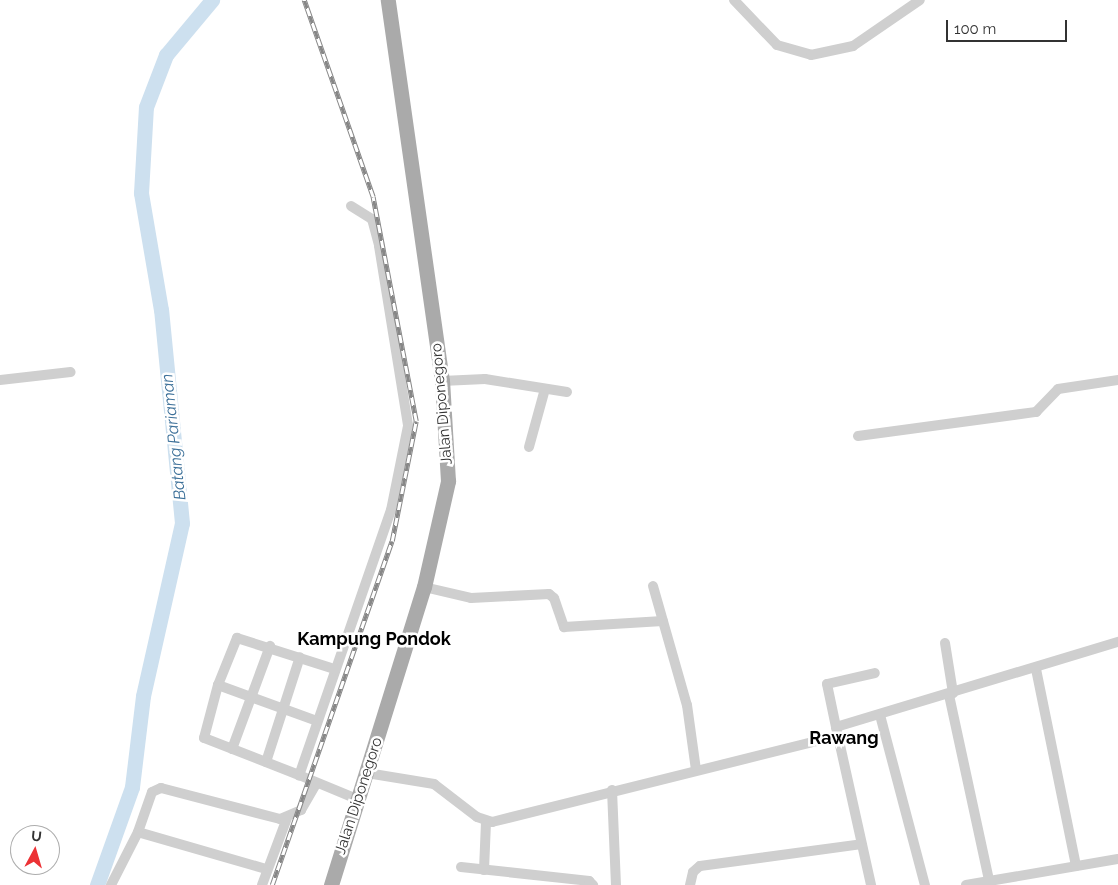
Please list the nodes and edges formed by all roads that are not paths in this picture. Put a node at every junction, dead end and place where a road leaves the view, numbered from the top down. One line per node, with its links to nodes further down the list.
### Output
1 (388, 0): 8 (main road, Jalan Diponegoro)
2 (734, 0): 3 (street)
3 (920, 0)
4 (351, 206): 20 (street)
5 (71, 372): 6 (street)
6 (0, 380)
7 (1118, 380): 11 (street)
8 (442, 381): 9 (street); 14 (main road, Jalan Diponegoro)
9 (545, 389): 10 (street); 12 (street)
10 (567, 392)
11 (858, 436)
12 (529, 447)
13 (653, 586): 15 (street)
14 (424, 587): 15 (street); 33 (main road, Jalan Diponegoro)
15 (663, 621): 32 (street)
16 (1118, 642): 21 (street)
17 (945, 643): 24 (street)
18 (270, 646): 19 (street); 23 (street); 25 (street)
19 (300, 657): 20 (street); 26 (street)
20 (335, 669): 28 (street)
21 (1036, 669): 24 (street); 43 (street)
22 (875, 673): 29 (street)
23 (218, 685): 25 (street); 30 (street)
24 (951, 694): 27 (street); 47 (street)
25 (251, 697): 26 (street); 30 (street)
26 (283, 709): 28 (street); 31 (street)
27 (880, 715): 29 (street); 55 (street)
28 (317, 721): 34 (street)
29 (837, 731): 32 (street); 41 (street)
30 (232, 749): 31 (street)
31 (266, 762): 34 (street)
32 (696, 770): 36 (street)
33 (367, 773): 37 (main road, Jalan Diponegoro); 39 (street)
34 (299, 775): 35 (street)
35 (316, 784): 37 (street); 38 (street)
36 (612, 790): 39 (street); 52 (street)
37 (359, 800): 50 (main road, Jalan Diponegoro)
38 (287, 818): 40 (street); 45 (street)
39 (486, 822): 46 (street)
40 (138, 832): 45 (street); 48 (street)
41 (862, 844): 53 (street); 54 (street)
42 (1118, 859): 43 (street)
43 (1076, 866): 47 (street)
44 (461, 867): 46 (street)
45 (266, 870): 49 (street)
46 (484, 870): 51 (street)
47 (990, 880): 56 (street)
48 (111, 885)
49 (262, 885)
50 (330, 885)
51 (593, 885)
52 (616, 885)
53 (690, 885)
54 (871, 885)
55 (925, 885)
56 (966, 885)

